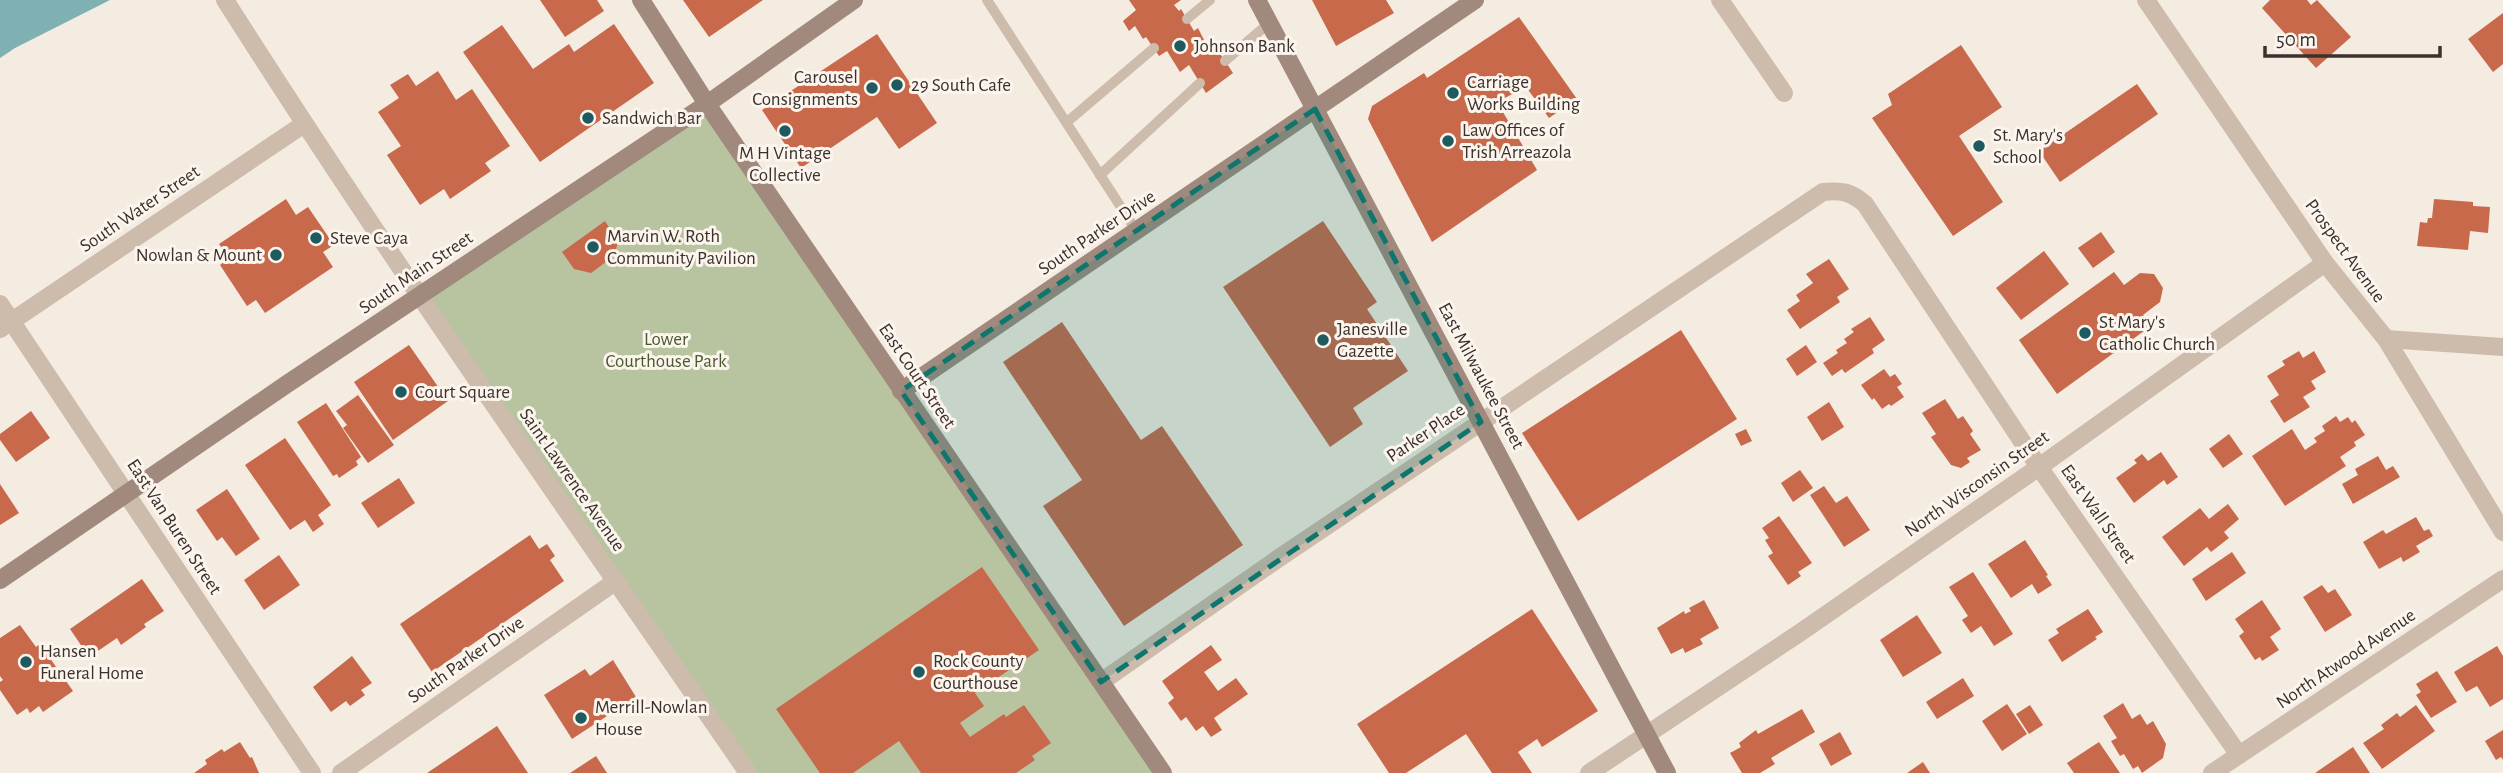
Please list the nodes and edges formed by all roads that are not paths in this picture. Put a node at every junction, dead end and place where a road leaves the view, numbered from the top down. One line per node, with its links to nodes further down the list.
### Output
1 (225, 0): 19 (street, Saint Lawrence Avenue)
2 (640, 0): 16 (main road, East Court Street)
3 (854, 0): 16 (main road, South Main Street)
4 (987, 0): 18 (lane)
5 (1210, 0): 10 (lane)
6 (1256, 0): 11 (main road, East Milwaukee Street)
7 (1720, 0): 15 (street)
8 (2146, 0): 23 (street, Prospect Avenue)
9 (1463, 3): 17 (main road, South Parker Drive)
10 (1187, 19)
11 (1269, 23): 13 (lane); 17 (main road, East Milwaukee Street)
12 (1154, 48): 18 (lane)
13 (1225, 61)
14 (1200, 83): 20 (lane)
15 (1784, 93)
16 (707, 104): 24 (main road, South Main Street); 29 (main road, East Court Street)
17 (1315, 109): 22 (main road, South Parker Drive); 30 (main road, East Milwaukee Street)
18 (1067, 122): 20 (lane)
19 (304, 124): 24 (street, Saint Lawrence Avenue); 26 (street, South Water Street)
20 (1100, 175): 22 (lane)
21 (1852, 192): 30 (street, Parker Place); 31 (street, East Wall Street)
22 (1137, 232): 29 (main road, South Parker Drive)
23 (2325, 263): 27 (street, Prospect Avenue); 31 (street, North Wisconsin Street)
24 (419, 296): 32 (main road, South Main Street); 36 (street, Saint Lawrence Avenue)
25 (0, 304): 26 (street, East Van Buren Street)
26 (6, 325): 32 (street, East Van Buren Street)
27 (2386, 339): 28 (street); 33 (street, Prospect Avenue)
28 (2503, 347)
29 (901, 391): 37 (main road, East Court Street)
30 (1481, 422): 37 (street, Parker Place); 38 (main road, East Milwaukee Street)
31 (2039, 467): 38 (street, North Wisconsin Street); 39 (street, East Wall Street)
32 (127, 494): 35 (main road, South Main Street); 40 (street, East Van Buren Street)
33 (2503, 531)
34 (2503, 579): 39 (street, North Atwood Avenue)
35 (0, 580)
36 (616, 580): 41 (street, South Parker Drive); 42 (street, Saint Lawrence Avenue)
37 (1101, 682): 43 (main road, East Court Street)
38 (1647, 733): 44 (street, North Wisconsin Street); 45 (main road, East Milwaukee Street)
39 (2239, 755): 46 (street, North Atwood Avenue)
40 (312, 773)
41 (341, 773)
42 (748, 773)
43 (1163, 773)
44 (1589, 773)
45 (1667, 773)
46 (2213, 773)

